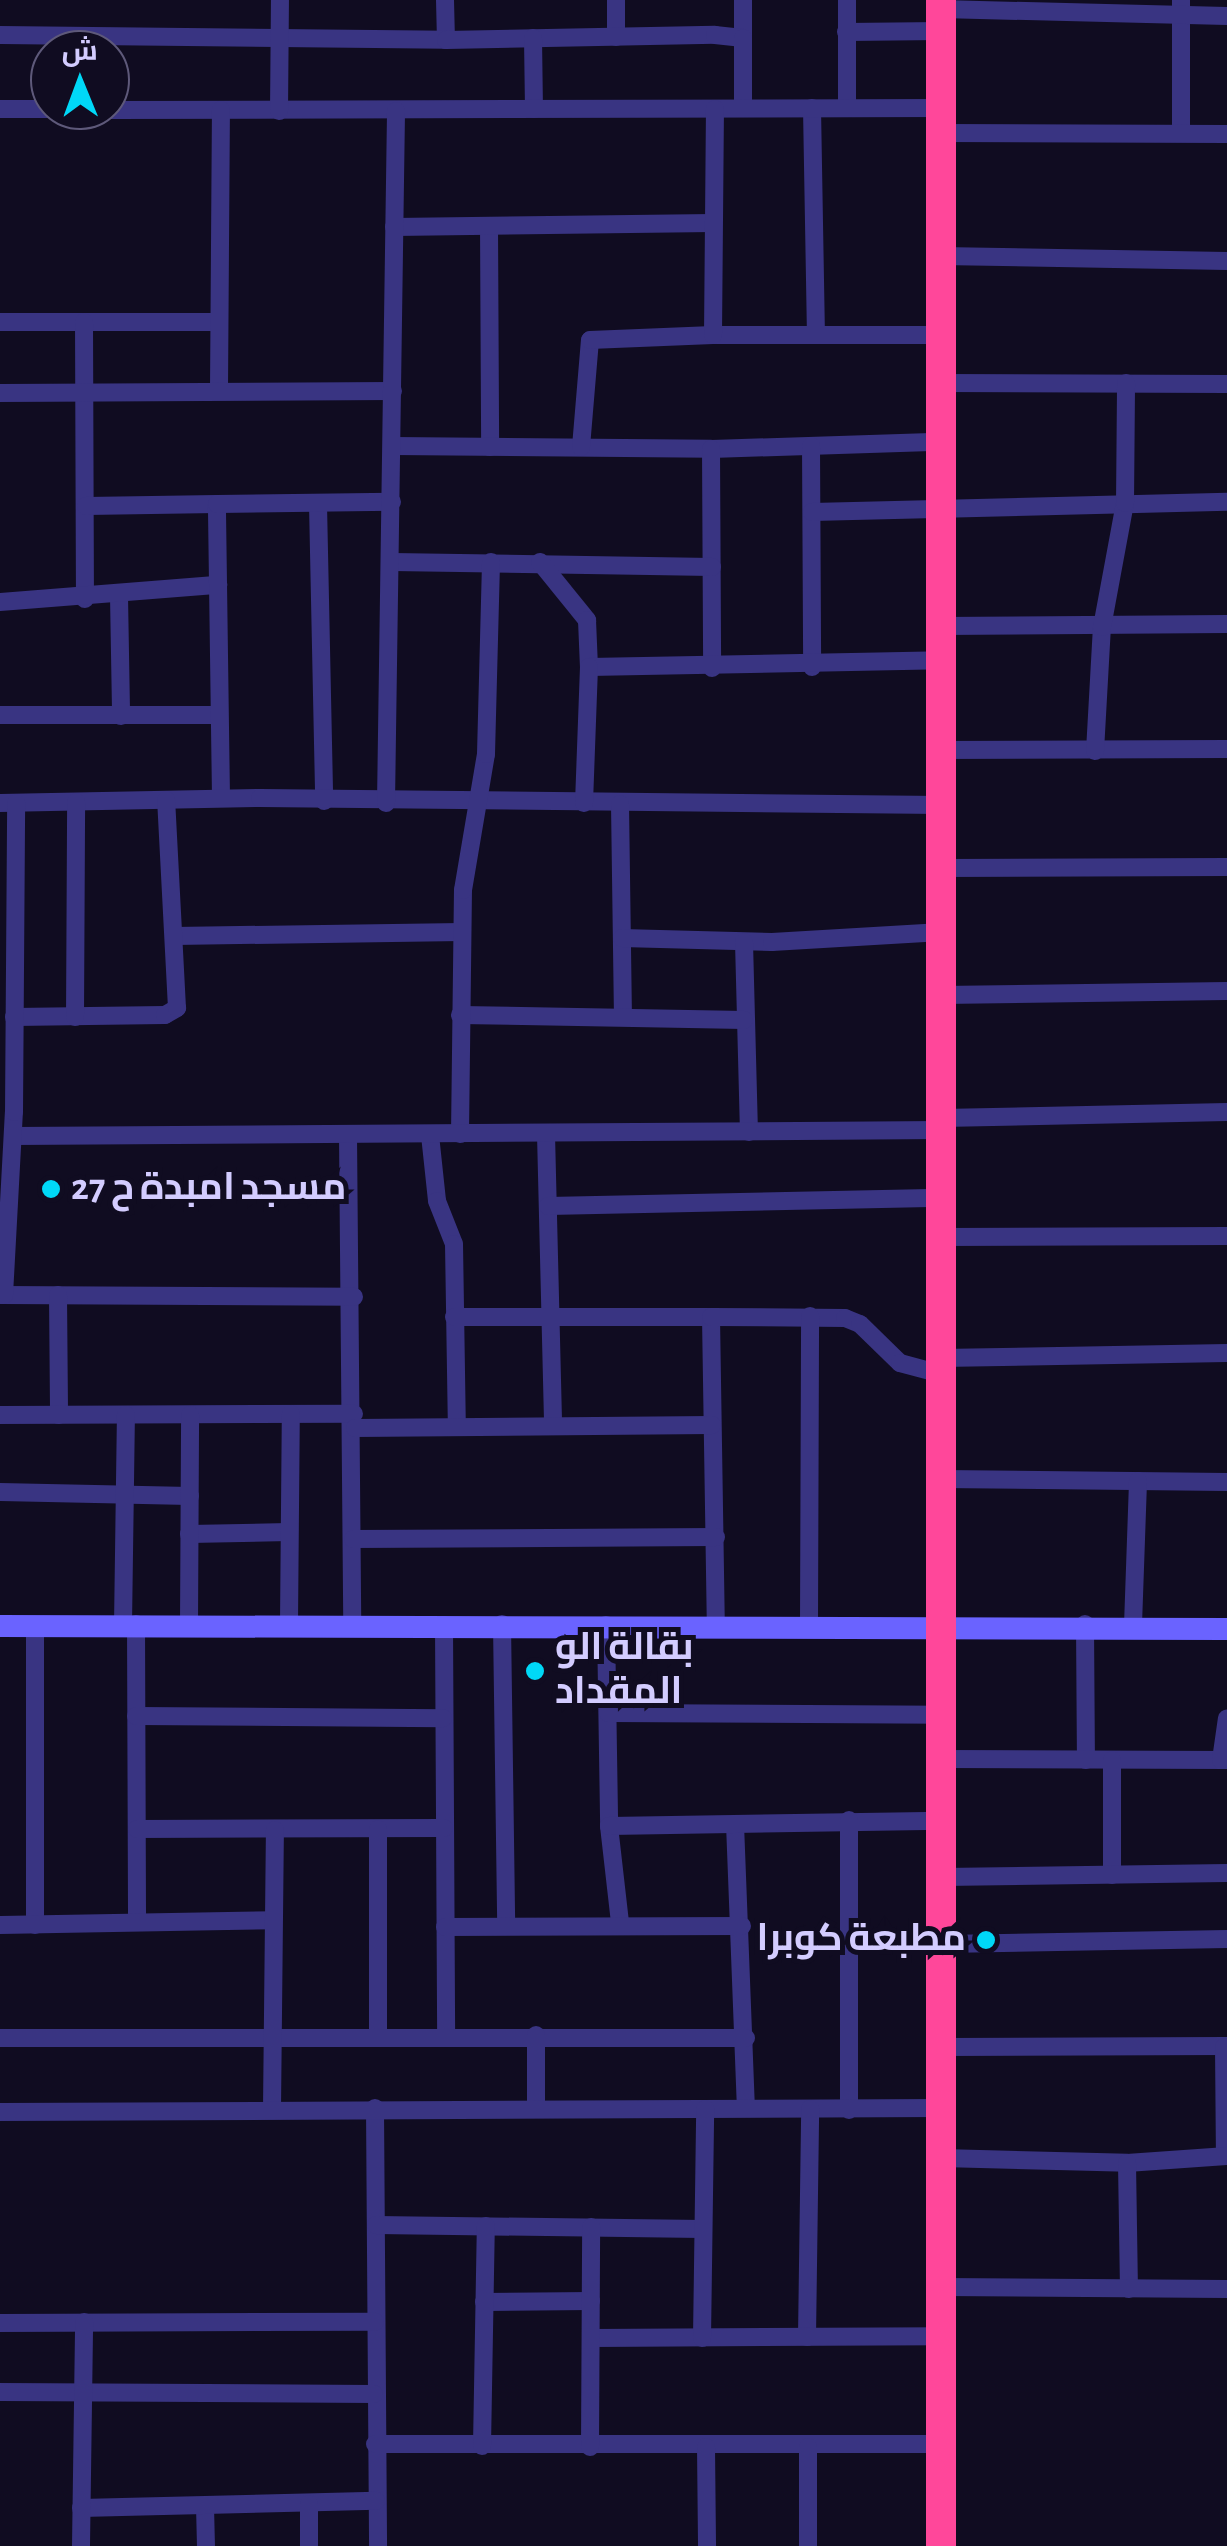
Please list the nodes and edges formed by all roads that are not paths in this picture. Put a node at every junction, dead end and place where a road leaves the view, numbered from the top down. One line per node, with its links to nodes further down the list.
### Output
1 (280, 0): 14 (street)
2 (446, 0): 15 (street)
3 (616, 0): 11 (street)
4 (742, 0): 13 (street)
5 (847, 0): 9 (street)
6 (1181, 8): 7 (street); 8 (street); 28 (street)
7 (941, 13): 9 (street); 27 (highway)
8 (1227, 16)
9 (846, 32): 18 (street)
10 (0, 35): 14 (street)
11 (616, 37): 12 (street); 13 (street)
12 (533, 38): 15 (street); 25 (street)
13 (743, 38): 16 (street)
14 (279, 39): 15 (street); 26 (street)
15 (446, 40)
16 (743, 108): 17 (street); 21 (street)
17 (812, 108): 18 (street); 38 (street)
18 (847, 108): 27 (street)
19 (0, 109): 20 (street)
20 (30, 109)
21 (715, 109): 25 (street); 30 (street)
22 (130, 110): 23 (street)
23 (221, 110): 26 (street); 37 (street)
24 (396, 110): 25 (street); 26 (street); 32 (street)
25 (534, 110)
26 (279, 111)
27 (941, 120): 28 (street); 33 (highway)
28 (1181, 133): 29 (street)
29 (1227, 134)
30 (713, 223): 31 (street); 39 (street)
31 (489, 226): 32 (street); 51 (street)
32 (394, 228): 46 (street)
33 (941, 256): 34 (street); 40 (highway)
34 (1227, 261)
35 (0, 322): 36 (street)
36 (84, 322): 37 (street); 45 (street)
37 (219, 322): 44 (street)
38 (816, 333): 39 (street); 40 (street)
39 (713, 335): 52 (street)
40 (940, 335): 41 (highway)
41 (940, 383): 42 (street); 48 (highway)
42 (1126, 383): 43 (street); 58 (street)
43 (1227, 384)
44 (218, 389): 45 (street); 46 (street)
45 (86, 392): 47 (street); 59 (street)
46 (393, 392): 49 (street)
47 (0, 393)
48 (939, 442): 50 (street); 60 (highway)
49 (392, 446): 51 (street); 54 (street)
50 (811, 446): 53 (street); 61 (street)
51 (490, 447): 52 (street)
52 (581, 448): 53 (street)
53 (711, 449): 65 (street)
54 (392, 502): 57 (street); 62 (street)
55 (1227, 502): 58 (street)
56 (217, 504): 57 (street); 59 (street); 66 (street)
57 (318, 504): 87 (street)
58 (1125, 504): 60 (street); 72 (street)
59 (86, 506): 68 (street)
60 (940, 509): 61 (street); 71 (highway)
61 (812, 512): 74 (street)
62 (392, 562): 63 (street); 90 (street)
63 (491, 562): 64 (street); 85 (street)
64 (540, 562): 65 (street); 75 (street)
65 (712, 566): 76 (street)
66 (218, 585): 67 (street); 78 (street)
67 (119, 596): 68 (street); 79 (street)
68 (86, 599): 69 (street)
69 (0, 602)
70 (1227, 624): 72 (street)
71 (941, 626): 72 (street); 73 (highway)
72 (1102, 627): 82 (street)
73 (941, 660): 74 (street); 81 (highway)
74 (812, 666): 76 (street)
75 (589, 667): 76 (street); 88 (street)
76 (712, 668)
77 (0, 715): 79 (street)
78 (218, 715): 79 (street); 83 (street)
79 (121, 716)
80 (1227, 749): 82 (street)
81 (942, 750): 82 (street); 92 (highway)
82 (1095, 751)
83 (220, 798): 84 (street); 87 (street)
84 (166, 800): 86 (street); 98 (street)
85 (482, 800): 88 (street); 90 (street); 96 (street)
86 (76, 802): 89 (street); 106 (street)
87 (324, 802): 90 (street)
88 (584, 802): 91 (street)
89 (8, 803): 95 (street)
90 (386, 803)
91 (620, 804): 92 (street); 99 (street)
92 (942, 805): 94 (highway)
93 (1227, 867): 94 (street)
94 (942, 868): 97 (highway)
95 (8, 889): 103 (street)
96 (462, 932): 98 (street); 104 (street)
97 (942, 932): 100 (street); 102 (highway)
98 (174, 936): 106 (street)
99 (622, 938): 100 (street); 105 (street)
100 (744, 942): 107 (street)
101 (1227, 991): 102 (street)
102 (942, 995): 110 (highway)
103 (10, 1009): 106 (street); 108 (street)
104 (460, 1015): 105 (street); 112 (street)
105 (622, 1015): 107 (street)
106 (75, 1017)
107 (744, 1020): 111 (street)
108 (7, 1112): 116 (street)
109 (1227, 1112): 110 (street)
110 (942, 1124): 111 (street); 117 (highway)
111 (749, 1132): 113 (street)
112 (460, 1134): 113 (street); 115 (street)
113 (546, 1134): 118 (street)
114 (348, 1135): 115 (street); 116 (street); 123 (street)
115 (430, 1135): 126 (street)
116 (12, 1136): 121 (street)
117 (942, 1198): 118 (street); 120 (highway)
118 (548, 1206): 124 (street)
119 (1227, 1236): 120 (street)
120 (941, 1237): 129 (highway)
121 (2, 1295): 122 (street)
122 (58, 1295): 123 (street); 132 (street)
123 (354, 1297): 135 (street)
124 (550, 1316): 126 (street); 127 (street); 136 (street)
125 (810, 1316): 127 (street); 129 (street); 154 (street)
126 (454, 1317): 138 (street)
127 (710, 1317): 137 (street)
128 (1227, 1353): 129 (street)
129 (941, 1366): 139 (highway)
130 (291, 1414): 134 (street); 135 (street); 145 (street)
131 (0, 1415): 132 (street)
132 (59, 1415): 133 (street)
133 (126, 1415): 134 (street); 143 (street)
134 (190, 1415): 144 (street)
135 (355, 1421): 138 (street); 148 (street)
136 (553, 1425): 137 (street); 138 (street)
137 (712, 1425): 147 (street)
138 (458, 1426)
139 (941, 1479): 140 (street); 155 (highway)
140 (1138, 1481): 141 (street); 157 (street)
141 (1227, 1482)
142 (0, 1492): 143 (street)
143 (126, 1494): 144 (street); 150 (street)
144 (190, 1496): 146 (street)
145 (289, 1532): 146 (street); 149 (street)
146 (189, 1534): 151 (street)
147 (716, 1536): 148 (street); 153 (street)
148 (353, 1539): 159 (street)
149 (290, 1623): 151 (street); 159 (street)
150 (130, 1624): 151 (street); 158 (street); 166 (street)
151 (188, 1624)
152 (502, 1624): 160 (street); 161 (street); 190 (street)
153 (716, 1624): 154 (street); 161 (street)
154 (809, 1624): 155 (street)
155 (943, 1624): 156 (street); 165 (highway)
156 (1085, 1624): 157 (street); 170 (street)
157 (1133, 1624): 163 (street)
158 (35, 1625): 162 (street); 187 (street)
159 (352, 1625): 160 (street)
160 (444, 1625): 167 (street)
161 (606, 1625): 164 (street)
162 (0, 1626)
163 (1227, 1629)
164 (608, 1712): 165 (street); 176 (street)
165 (942, 1715): 169 (highway)
166 (136, 1716): 167 (street); 178 (street)
167 (443, 1718): 177 (street)
168 (1227, 1718): 172 (street)
169 (942, 1758): 170 (street); 174 (highway)
170 (1086, 1760): 171 (street)
171 (1112, 1760): 172 (street); 182 (street)
172 (1224, 1760)
173 (849, 1820): 174 (street); 175 (street); 209 (street)
174 (943, 1821): 183 (highway)
175 (735, 1824): 176 (street); 191 (street)
176 (609, 1826): 186 (street)
177 (444, 1828): 179 (street); 189 (street)
178 (138, 1829): 180 (street); 185 (street)
179 (378, 1829): 180 (street); 195 (street)
180 (275, 1830): 184 (street)
181 (1227, 1873): 182 (street)
182 (1112, 1875): 183 (street)
183 (943, 1877): 193 (highway)
184 (273, 1920): 185 (street); 194 (street)
185 (137, 1922): 187 (street)
186 (620, 1924): 190 (street); 191 (street)
187 (35, 1925): 188 (street)
188 (0, 1926)
189 (444, 1926): 190 (street); 196 (street)
190 (506, 1926)
191 (742, 1926): 199 (street)
192 (1227, 1939): 193 (street)
193 (944, 1944): 201 (highway)
194 (272, 2034): 195 (street); 198 (street); 207 (street)
195 (378, 2035): 196 (street)
196 (446, 2035): 197 (street)
197 (536, 2035): 199 (street); 202 (street)
198 (0, 2038)
199 (746, 2038): 205 (street)
200 (1226, 2046): 201 (street); 211 (street)
201 (943, 2047): 206 (highway)
202 (536, 2107): 203 (street); 204 (street)
203 (375, 2108): 207 (street); 214 (street)
204 (705, 2108): 205 (street); 217 (street)
205 (746, 2108): 208 (street)
206 (942, 2108): 209 (street); 212 (highway)
207 (272, 2109): 210 (street)
208 (810, 2109): 209 (street); 227 (street)
209 (849, 2110)
210 (0, 2112)
211 (1226, 2156): 213 (street)
212 (942, 2158): 213 (street); 218 (highway)
213 (1127, 2163): 219 (street)
214 (376, 2225): 215 (street); 224 (street)
215 (486, 2226): 216 (street); 222 (street)
216 (591, 2228): 217 (street); 221 (street)
217 (703, 2229): 229 (street)
218 (942, 2287): 219 (street); 226 (highway)
219 (1129, 2289): 220 (street)
220 (1227, 2290)
221 (592, 2301): 222 (street); 228 (street)
222 (484, 2302): 235 (street)
223 (84, 2322): 224 (street); 225 (street); 231 (street)
224 (374, 2322): 232 (street)
225 (0, 2324)
226 (941, 2336): 227 (street); 234 (highway)
227 (807, 2337): 229 (street)
228 (592, 2338): 229 (street); 238 (street)
229 (702, 2338)
230 (0, 2392): 231 (street)
231 (84, 2392): 232 (street); 242 (street)
232 (374, 2394): 233 (street)
233 (375, 2444): 235 (street); 239 (street)
234 (941, 2444): 237 (street); 249 (highway)
235 (482, 2446): 238 (street)
236 (706, 2447): 237 (street); 238 (street); 247 (street)
237 (808, 2447): 248 (street)
238 (590, 2448)
239 (376, 2500): 240 (street); 246 (street)
240 (309, 2504): 241 (street); 245 (street)
241 (205, 2506): 242 (street); 244 (street)
242 (81, 2508): 243 (street)
243 (81, 2546)
244 (206, 2546)
245 (309, 2546)
246 (378, 2546)
247 (707, 2546)
248 (808, 2546)
249 (942, 2546)

